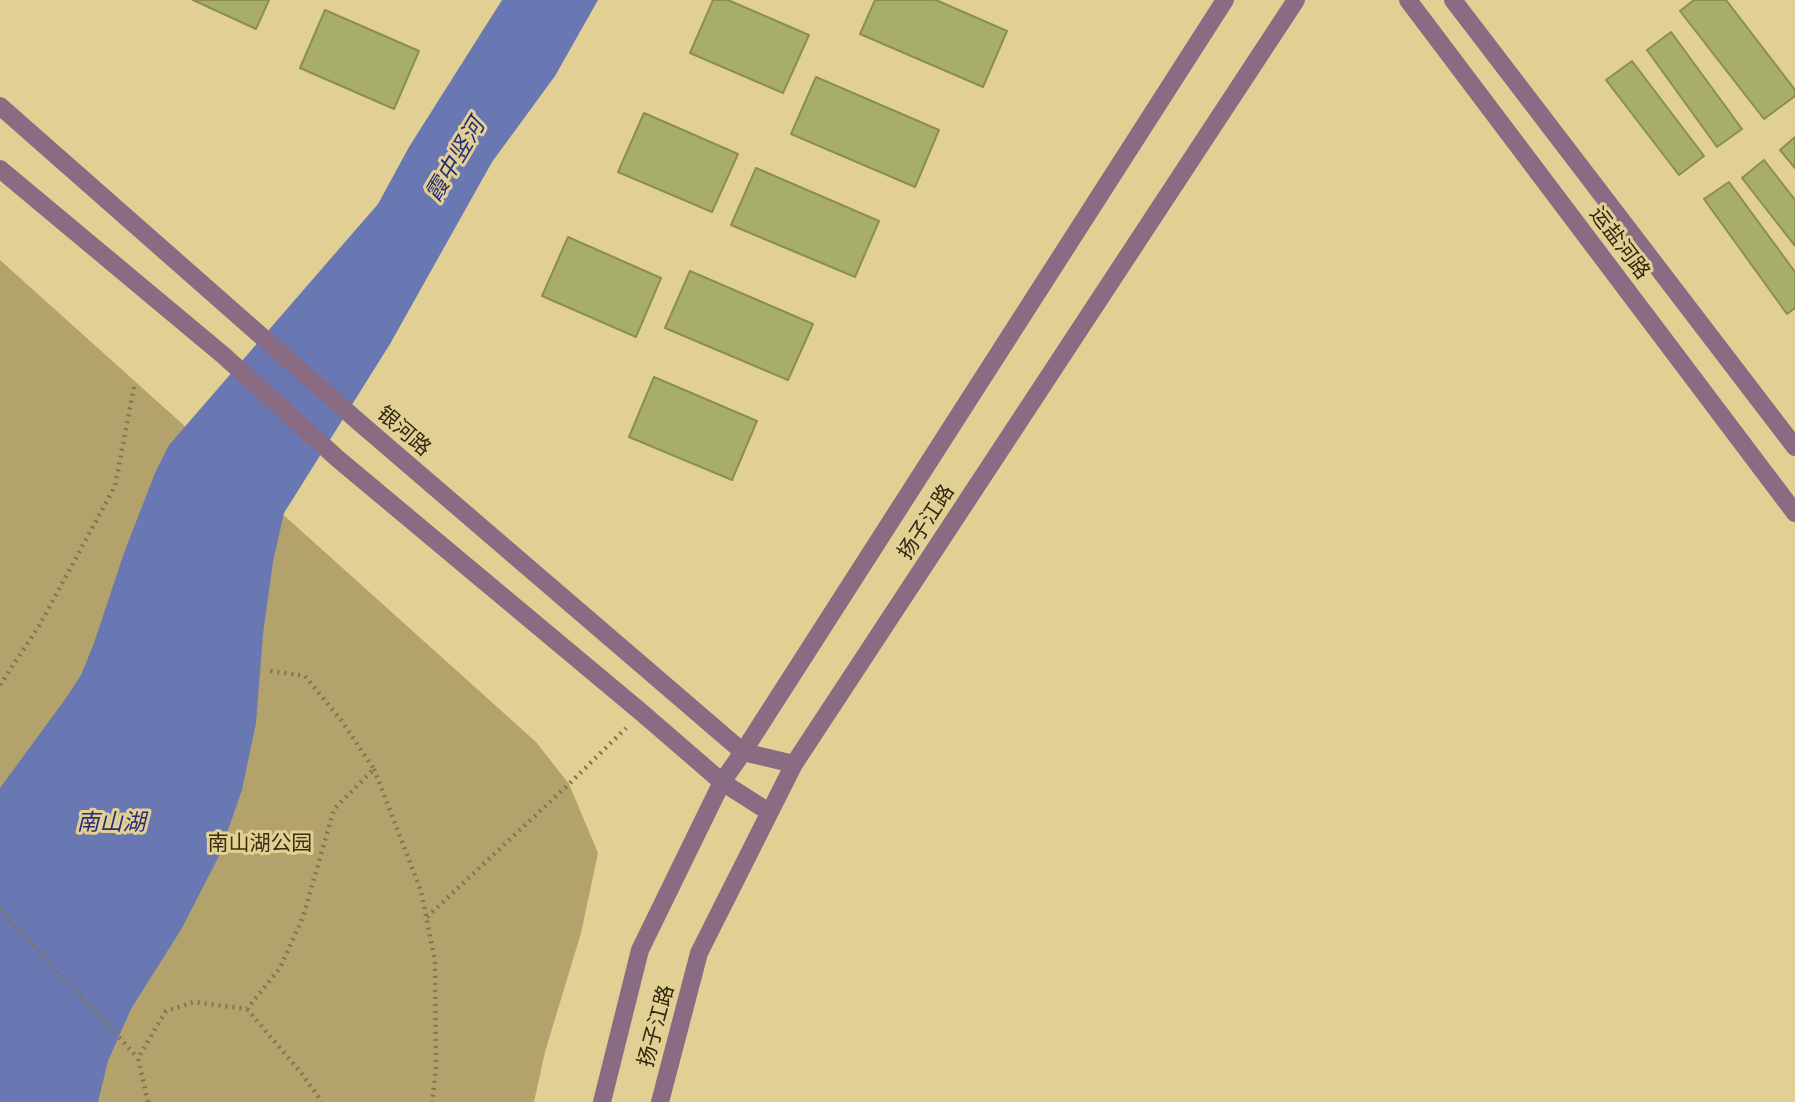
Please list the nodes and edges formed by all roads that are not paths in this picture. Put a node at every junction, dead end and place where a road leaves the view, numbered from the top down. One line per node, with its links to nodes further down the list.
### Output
1 (1225, 0): 9 (main road, 扬子江路)
2 (1296, 0): 10 (main road, 扬子江路)
3 (1408, 0): 8 (main road, 运盐河路)
4 (1453, 0): 7 (main road, 运盐河路)
5 (0, 106): 9 (main road, 银河路)
6 (0, 169): 11 (main road)
7 (1795, 447)
8 (1795, 513)
9 (743, 752): 10 (main road, 银河路); 11 (main road, 扬子江路)
10 (794, 764): 12 (main road, 扬子江路)
11 (722, 782): 12 (main road); 13 (main road, 扬子江路)
12 (769, 811): 14 (main road, 扬子江路)
13 (602, 1102)
14 (660, 1102)

